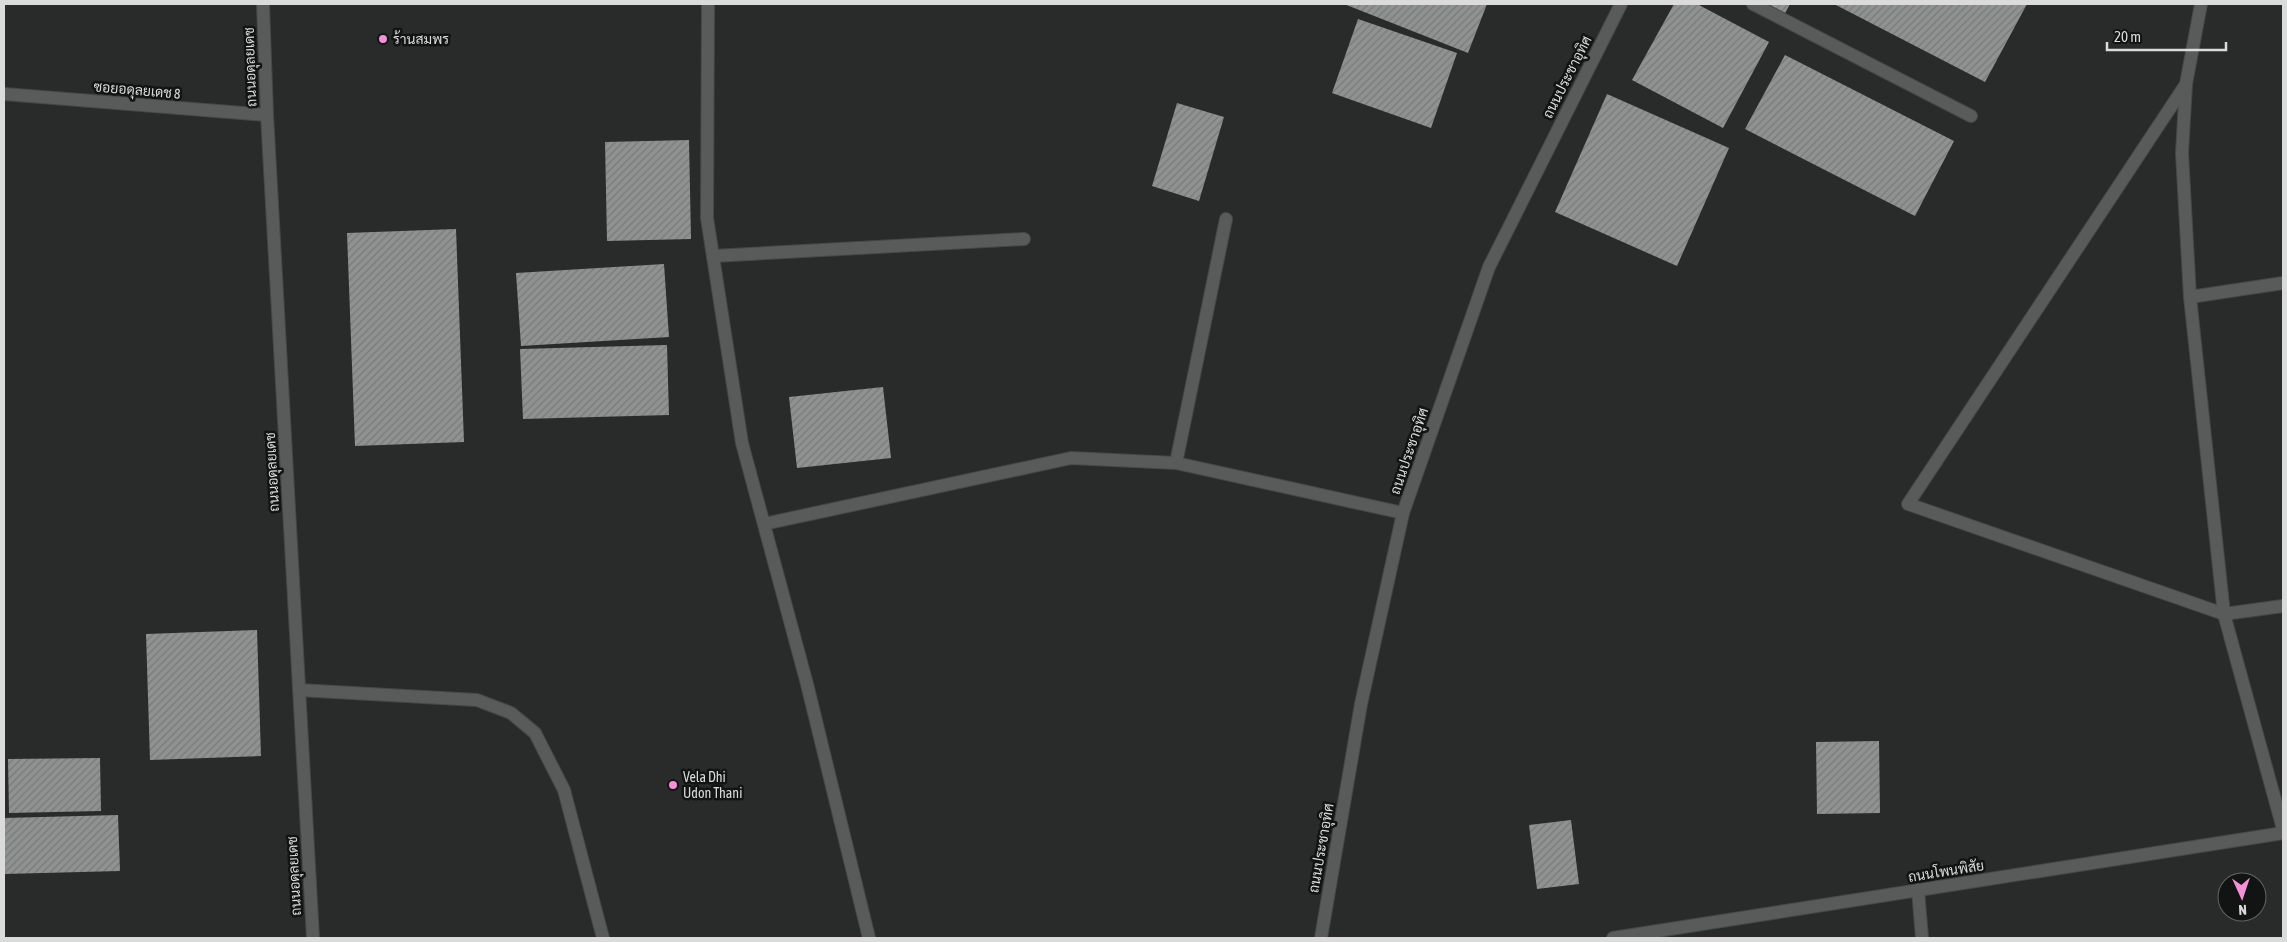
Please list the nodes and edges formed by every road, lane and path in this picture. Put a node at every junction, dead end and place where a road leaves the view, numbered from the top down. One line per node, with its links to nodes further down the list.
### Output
1 (263, 4): 8 (street, ถนนอดุลยเดช)
2 (708, 4): 12 (street)
3 (1621, 4): 16 (street, ถนนประชาอุทิศ)
4 (1753, 4): 9 (street)
5 (2201, 4): 6 (street)
6 (2186, 84): 14 (street); 19 (street)
7 (4, 94): 8 (street, ซอยอดุลยเดช 8)
8 (267, 115): 20 (street, ถนนอดุลยเดช)
9 (1971, 116)
10 (1226, 219): 15 (street)
11 (1024, 239): 12 (street)
12 (713, 256): 17 (street)
13 (2283, 283): 14 (street)
14 (2190, 297): 19 (street)
15 (1176, 463): 16 (street); 17 (street)
16 (1403, 513): 26 (street, ถนนประชาอุทิศ)
17 (764, 524): 25 (street)
18 (2283, 606): 19 (street)
19 (2224, 614): 21 (street)
20 (299, 690): 23 (street, ถนนอดุลยเดช); 24 (street)
21 (2283, 831): 22 (street, ถนนโพนพิสัย)
22 (1918, 890): 27 (street, ถนนโพนพิสัย); 28 (street)
23 (313, 938)
24 (603, 938)
25 (869, 938)
26 (1321, 938)
27 (1613, 938)
28 (1922, 938)

